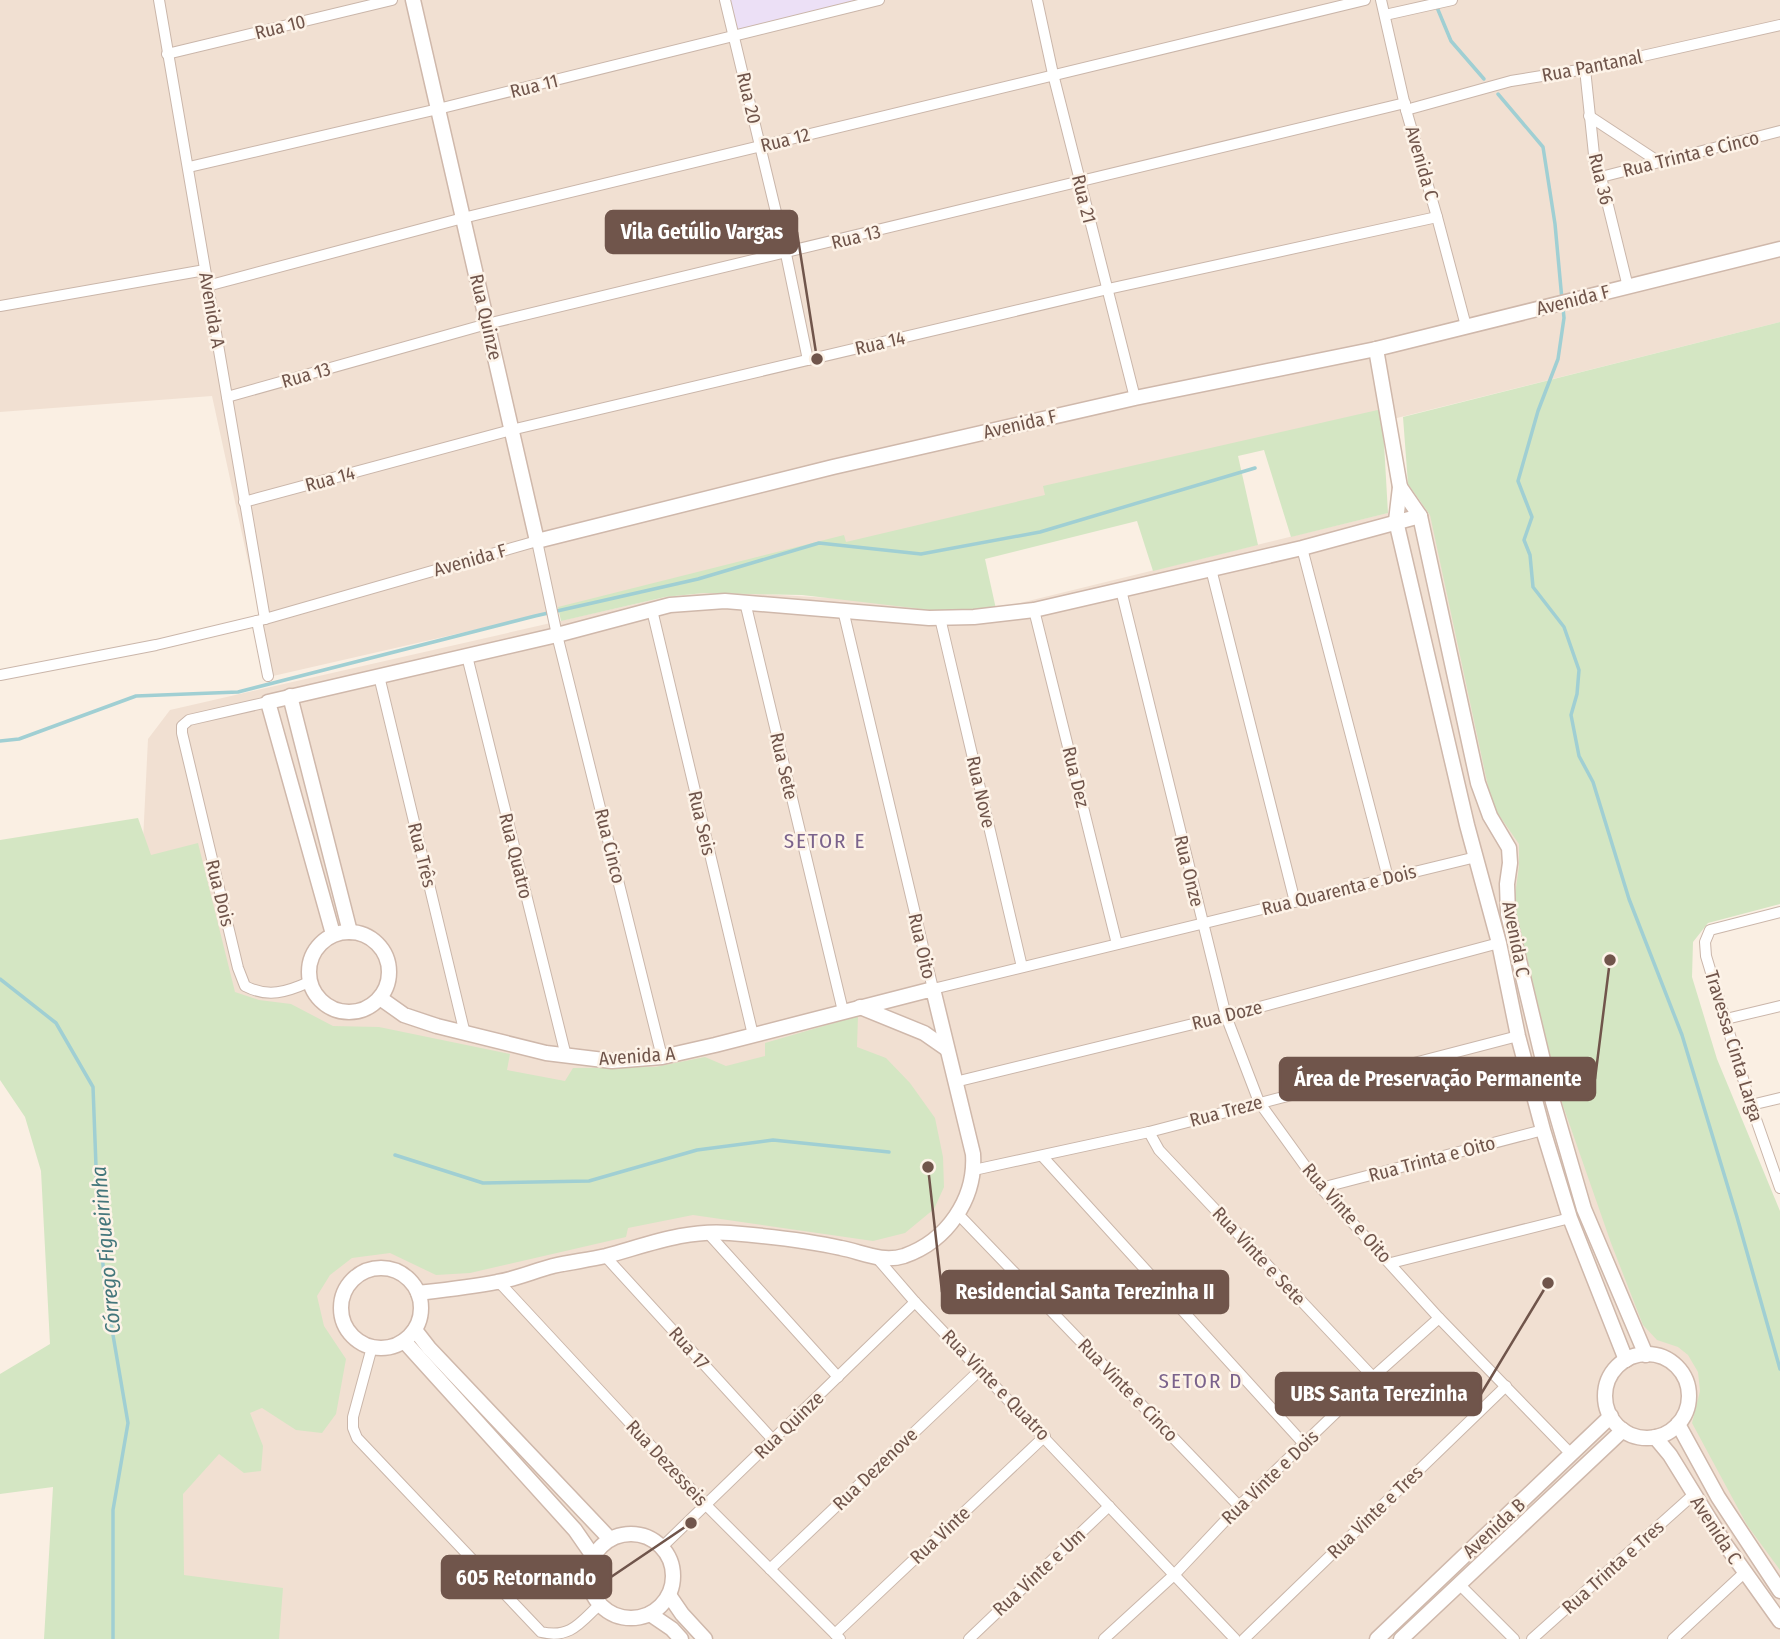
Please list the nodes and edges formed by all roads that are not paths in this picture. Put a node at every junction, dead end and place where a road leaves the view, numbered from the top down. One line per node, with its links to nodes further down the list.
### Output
1 (159, 0): 13 (street, Avenida A)
2 (392, 0): 13 (street, Rua 10)
3 (413, 0): 17 (street, Rua Quinze)
4 (725, 0): 12 (street, Rua 20)
5 (878, 0): 12 (street, Rua 11)
6 (1037, 0): 15 (street, Rua 21)
7 (1365, 0): 15 (street, Rua 12)
8 (1381, 0): 10 (street, Avenida C)
9 (1452, 0): 10 (street)
10 (1385, 15): 16 (street, Avenida C)
11 (1780, 25): 14 (street, Rua Pantanal)
12 (734, 37): 17 (street, Rua 11); 20 (street, Rua 20)
13 (167, 54): 22 (street, Avenida A)
14 (1585, 69): 16 (street, Rua Pantanal); 18 (street, Rua 36)
15 (1053, 74): 20 (street, Rua 12); 24 (street, Rua 21)
16 (1405, 106): 24 (street, Rua 13); 25 (street, Avenida C)
17 (438, 109): 22 (street, Rua 11); 26 (street, Rua Quinze)
18 (1589, 116): 21 (street); 23 (street, Rua 36)
19 (1780, 131): 21 (street, Rua Trinta e Cinco)
20 (759, 146): 26 (street, Rua 12); 28 (street, Rua 20)
21 (1659, 162): 23 (street, Rua Trinta e Cinco)
22 (189, 167): 29 (street, Avenida A)
23 (1601, 177): 31 (street, Rua 36)
24 (1080, 182): 28 (street, Rua 13); 32 (street, Rua 21)
25 (1437, 217): 32 (street, Rua 14); 35 (street, Avenida C)
26 (463, 218): 30 (street, Rua 12); 34 (street, Rua Quinze)
27 (1780, 249): 31 (street, Avenida F)
28 (786, 254): 34 (street, Rua 13); 37 (street, Rua 20)
29 (205, 270): 30 (street, Avenida A); 33 (street)
30 (207, 286): 38 (street, Avenida A)
31 (1628, 287): 35 (street, Avenida F)
32 (1108, 289): 37 (street, Rua 14); 39 (street, Rua 21)
33 (0, 306)
34 (487, 324): 38 (street, Rua 13); 40 (street, Rua Quinze)
35 (1466, 326): 36 (street, Avenida F)
36 (1376, 349): 39 (street, Avenida F); 41 (street)
37 (808, 360): 40 (street, Rua 14)
38 (227, 397): 42 (street, Avenida A)
39 (1135, 398): 45 (street, Avenida F)
40 (512, 430): 42 (street, Rua 14); 45 (street, Rua Quinze)
41 (1400, 487): 43 (street); 44 (street, Avenida C)
42 (244, 502): 54 (street, Avenida A)
43 (1420, 516): 44 (street); 62 (street, Avenida C)
44 (1396, 522): 46 (street); 63 (street, Avenida C)
45 (537, 541): 54 (street, Avenida F); 55 (street, Rua Quinze)
46 (1302, 548): 47 (street); 66 (street)
47 (1211, 569): 48 (street); 67 (street)
48 (1121, 590): 52 (street); 69 (street, Rua Onze)
49 (745, 602): 50 (street); 51 (street); 80 (street, Rua Sete)
50 (652, 610): 55 (street); 84 (street, Rua Seis)
51 (843, 610): 53 (street); 76 (street, Rua Oito)
52 (1034, 610): 53 (street); 73 (street, Rua Dez)
53 (940, 618): 74 (street, Rua Nove)
54 (261, 620): 57 (street, Avenida F); 58 (street, Avenida A)
55 (557, 635): 56 (street); 88 (street, Rua Cinco)
56 (467, 656): 59 (street); 87 (street, Rua Quatro)
57 (0, 674)
58 (268, 676)
59 (379, 676): 60 (street); 83 (street, Rua Três)
60 (290, 696): 61 (street); 70 (street)
61 (268, 702): 71 (street); 75 (street, Rua Dois)
62 (1498, 827): 63 (street); 64 (street, Avenida C)
63 (1474, 849): 65 (street, Avenida C); 66 (street, Rua Quarenta e Dois)
64 (1509, 867): 65 (street); 111 (street, Avenida C)
65 (1480, 873): 72 (street, Avenida C)
66 (1388, 878): 67 (street, Rua Quarenta e Dois)
67 (1295, 902): 69 (street, Rua Quarenta e Dois)
68 (1780, 912): 82 (street, Travessa Cinta Larga)
69 (1202, 923): 73 (street, Rua Onze); 81 (street, Rua Vinte e Oito)
70 (350, 932): 71 (street); 77 (street)
71 (333, 934): 75 (street)
72 (1499, 943): 81 (street, Rua Doze); 85 (street, Avenida C)
73 (1117, 944): 74 (street, Rua Onze)
74 (1022, 967): 76 (street, Rua Onze)
75 (309, 982): 77 (street)
76 (933, 989): 79 (street, Avenida A); 86 (street, Rua Oito)
77 (380, 998): 83 (street, Avenida A)
78 (1780, 1006): 82 (street)
79 (859, 1007): 80 (street, Avenida A); 86 (street)
80 (843, 1011): 84 (street, Avenida A)
81 (1226, 1016): 89 (street, Rua Doze); 91 (street, Rua Vinte e Oito)
82 (1726, 1019): 92 (street, Travessa Cinta Larga)
83 (465, 1034): 87 (street, Avenida A)
84 (753, 1035): 88 (street, Avenida A)
85 (1518, 1036): 91 (street, Rua Treze); 93 (street, Avenida C)
86 (947, 1049): 89 (street, Rua Oito)
87 (566, 1056): 88 (street, Avenida A)
88 (662, 1057)
89 (955, 1082): 96 (street, Rua Oito)
90 (1780, 1098): 92 (street)
91 (1259, 1102): 94 (street, Rua Treze); 97 (street, Rua Vinte e Oito)
92 (1751, 1105): 98 (street, Travessa Cinta Larga)
93 (1543, 1130): 97 (street, Rua Trinta e Oito); 100 (street, Avenida C)
94 (1149, 1132): 95 (street, Rua Treze); 115 (street, Rua Vinte e Sete)
95 (1043, 1157): 96 (street, Rua Treze); 123 (street)
96 (974, 1170): 99 (street, Rua Oito)
97 (1321, 1188): 104 (street, Rua Vinte e Oito)
98 (1780, 1188)
99 (958, 1214): 103 (street, Rua Oito); 128 (street, Rua Vinte e Cinco)
100 (1570, 1218): 104 (street); 112 (street, Avenida C)
101 (707, 1231): 102 (street); 103 (street); 114 (street)
102 (605, 1256): 105 (street); 122 (street, Rua 17)
103 (877, 1258): 107 (street, Rua Vinte e Quatro)
104 (1391, 1263): 108 (street, Rua Vinte e Oito)
105 (499, 1282): 106 (street); 126 (street, Rua Dezesseis)
106 (418, 1293): 109 (street); 110 (street)
107 (915, 1302): 113 (street, Rua Vinte e Quatro); 114 (street, Rua Quinze)
108 (1439, 1318): 115 (street, Rua Vinte e Dois); 116 (street, Rua Vinte e Oito)
109 (409, 1335): 110 (street); 129 (street); 131 (street)
110 (372, 1348): 138 (street)
111 (1646, 1355): 112 (street); 118 (street)
112 (1626, 1360): 117 (street)
113 (980, 1370): 120 (street, Rua Vinte e Quatro); 132 (street, Rua Dezenove)
114 (838, 1377): 122 (street, Rua Quinze)
115 (1373, 1377): 123 (street, Rua Vinte e Dois)
116 (1506, 1386): 124 (street, Rua Vinte e Oito); 147 (street, Rua Vinte e Tres)
117 (1611, 1416): 119 (street); 124 (street, Avenida B)
118 (1678, 1424): 121 (street); 136 (street, Avenida C)
119 (1623, 1430): 121 (street); 135 (street, Avenida B)
120 (1045, 1436): 127 (street, Rua Vinte e Quatro); 141 (street, Rua Vinte)
121 (1655, 1437): 125 (street, Avenida C)
122 (773, 1440): 126 (street, Rua Quinze)
123 (1304, 1444): 128 (street, Rua Vinte e Dois)
124 (1572, 1454): 148 (street, Avenida B)
125 (1693, 1495): 133 (street, Avenida C); 151 (street, Rua Trinta e Tres)
126 (706, 1505): 130 (street, Rua Quinze); 132 (street, Rua Dezesseis)
127 (1110, 1506): 134 (street, Rua Vinte e Quatro); 144 (street, Rua Vinte e Um)
128 (1239, 1506): 134 (street, Rua Vinte e Dois)
129 (610, 1539): 130 (street); 131 (street)
130 (662, 1548): 137 (street)
131 (593, 1556): 138 (street)
132 (771, 1569): 141 (street, Rua Dezesseis)
133 (1744, 1573): 140 (street, Avenida C); 152 (street)
134 (1175, 1574): 145 (street, Rua Vinte e Dois); 146 (street, Rua Vinte e Quatro)
135 (1460, 1585): 149 (street, Avenida B); 150 (street)
136 (1780, 1591)
137 (669, 1595): 139 (street); 143 (street)
138 (599, 1605): 139 (street)
139 (650, 1614): 142 (street)
140 (1780, 1621)
141 (837, 1636)
142 (681, 1639)
143 (705, 1639)
144 (969, 1639)
145 (1104, 1639)
146 (1235, 1639)
147 (1244, 1639)
148 (1377, 1639)
149 (1401, 1639)
150 (1514, 1639)
151 (1532, 1639)
152 (1673, 1639)

